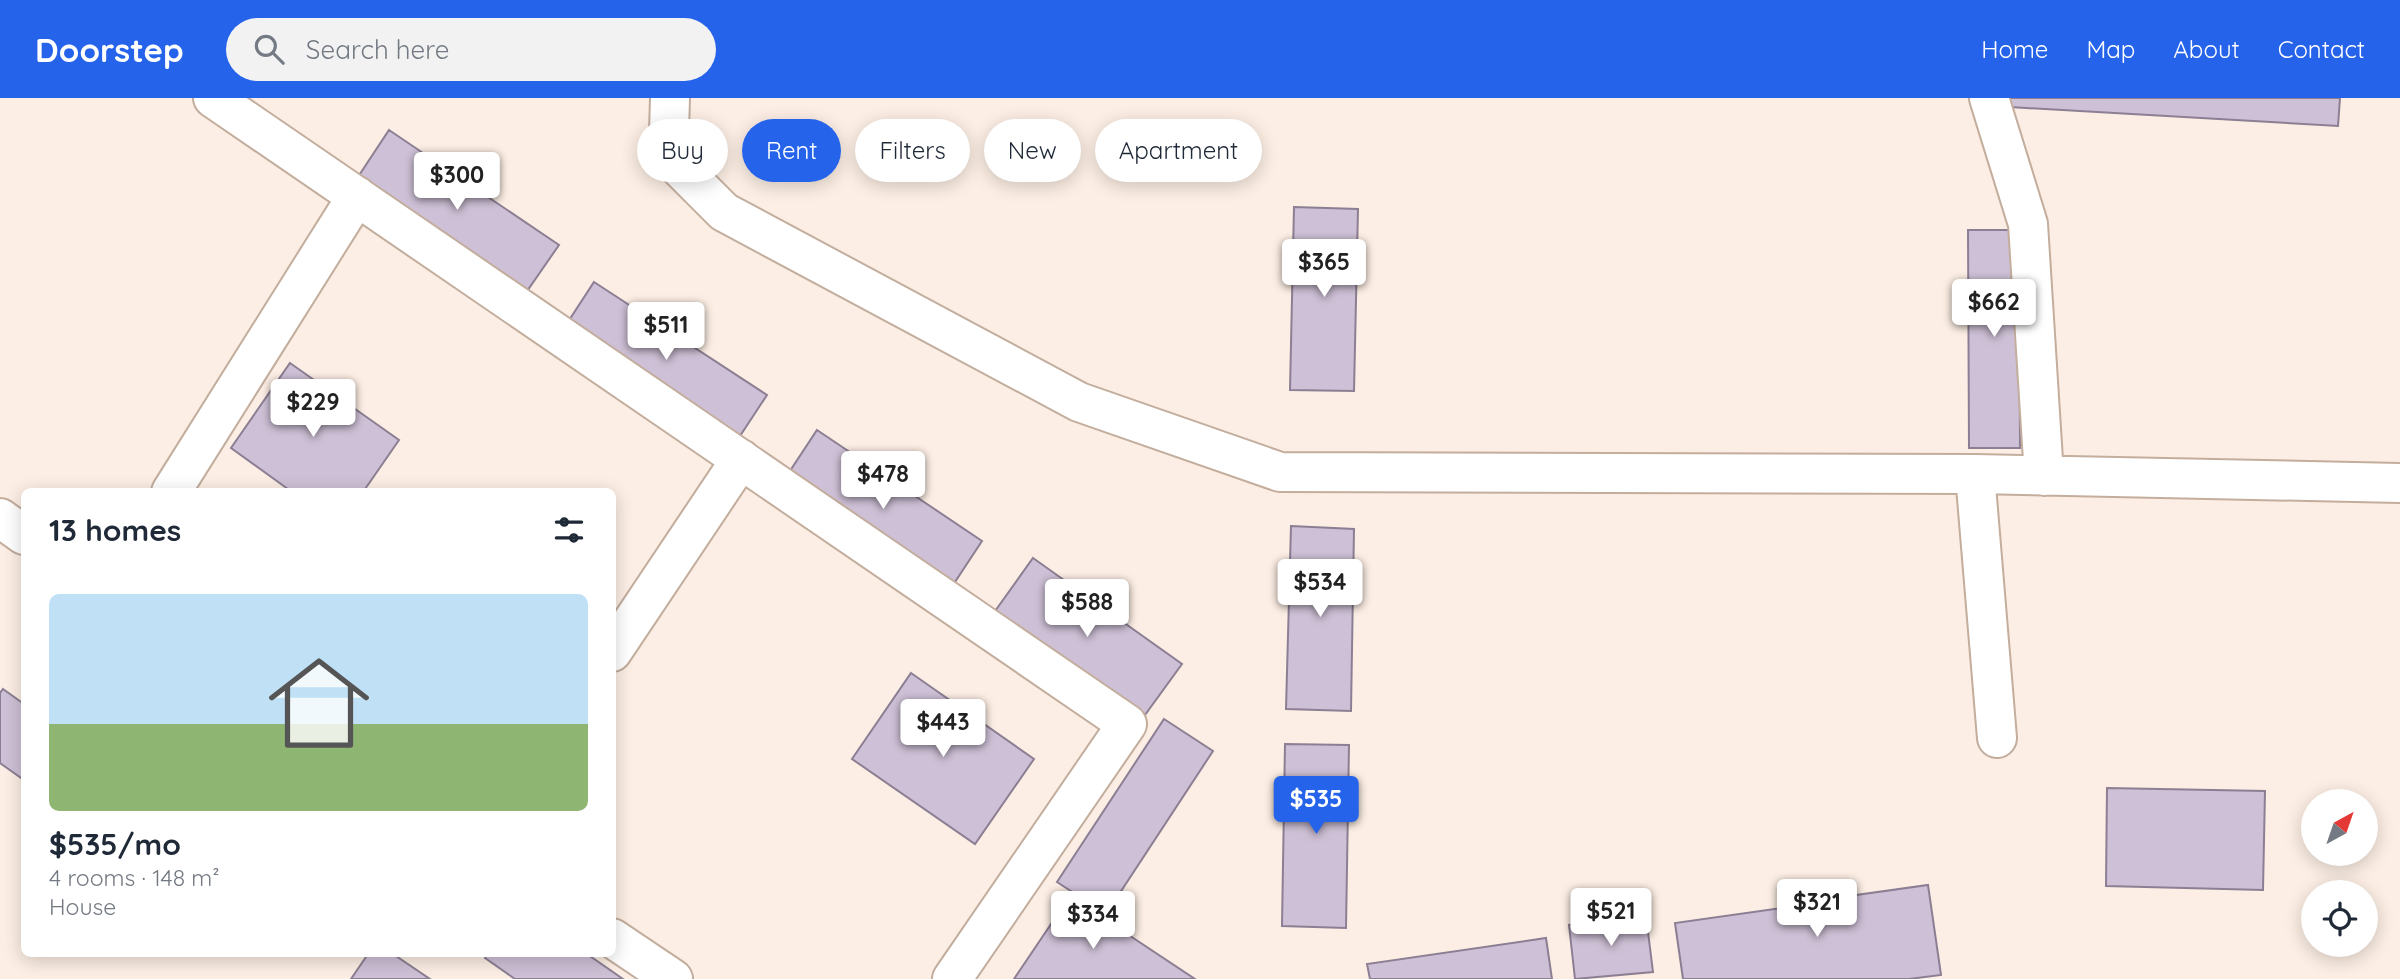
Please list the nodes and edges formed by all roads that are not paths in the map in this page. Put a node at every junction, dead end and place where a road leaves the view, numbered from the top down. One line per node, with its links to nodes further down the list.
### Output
1 (213, 98): 4 (lane)
2 (670, 98): 6 (lane)
3 (1989, 98): 7 (lane)
4 (357, 196): 5 (lane); 9 (lane)
5 (741, 459): 12 (lane); 16 (lane)
6 (1975, 474): 7 (lane); 13 (lane)
7 (2044, 476): 8 (lane)
8 (2400, 483)
9 (174, 488)
10 (0, 518): 11 (lane)
11 (21, 533)
12 (616, 646)
13 (1997, 738)
14 (616, 941): 15 (lane)
15 (673, 979)
16 (952, 979)

